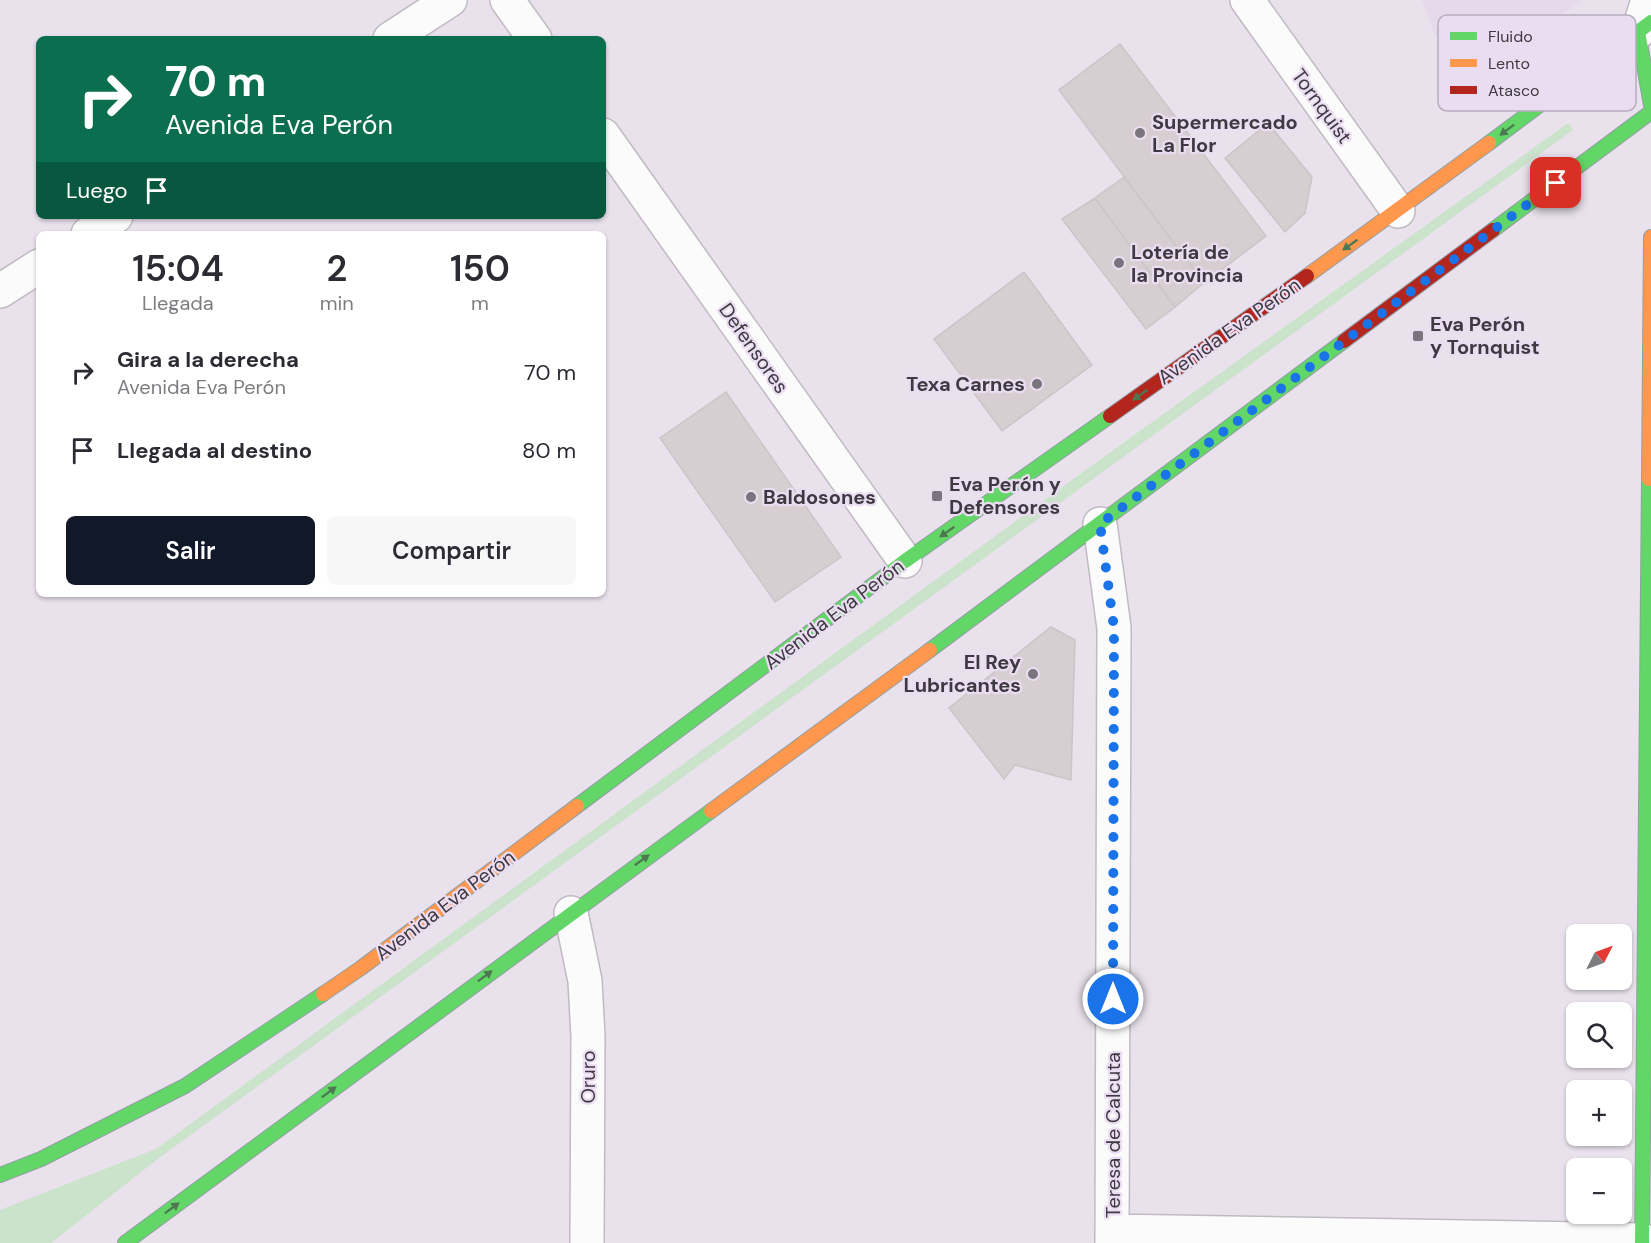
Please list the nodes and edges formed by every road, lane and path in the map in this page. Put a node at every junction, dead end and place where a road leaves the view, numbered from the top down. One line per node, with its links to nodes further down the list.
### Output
1 (450, 0): 6 (street)
2 (507, 0): 7 (street)
3 (1247, 0): 12 (street, Tornquist)
4 (1648, 0): 5 (street)
5 (1645, 27): 8 (main road)
6 (395, 36)
7 (533, 36)
8 (1651, 105)
9 (1532, 111): 12 (main road, Avenida Eva Perón, one-way to 12)
10 (1651, 112): 18 (main road)
11 (606, 139): 19 (street, Defensores)
12 (1398, 211): 19 (main road, Avenida Eva Perón, one-way to 19)
13 (111, 219): 14 (street)
14 (93, 231)
15 (1651, 237): 23 (main road)
16 (36, 268): 17 (street)
17 (0, 291)
18 (1100, 524): 20 (main road, one-way to 18); 22 (street, Teresa de Calcuta)
19 (905, 561): 21 (main road, Avenida Eva Perón)
20 (571, 913): 24 (main road, one-way to 20); 25 (street, Oruro)
21 (0, 1175)
22 (1112, 1237): 23 (street)
23 (1642, 1242)
24 (125, 1243)
25 (587, 1243)

